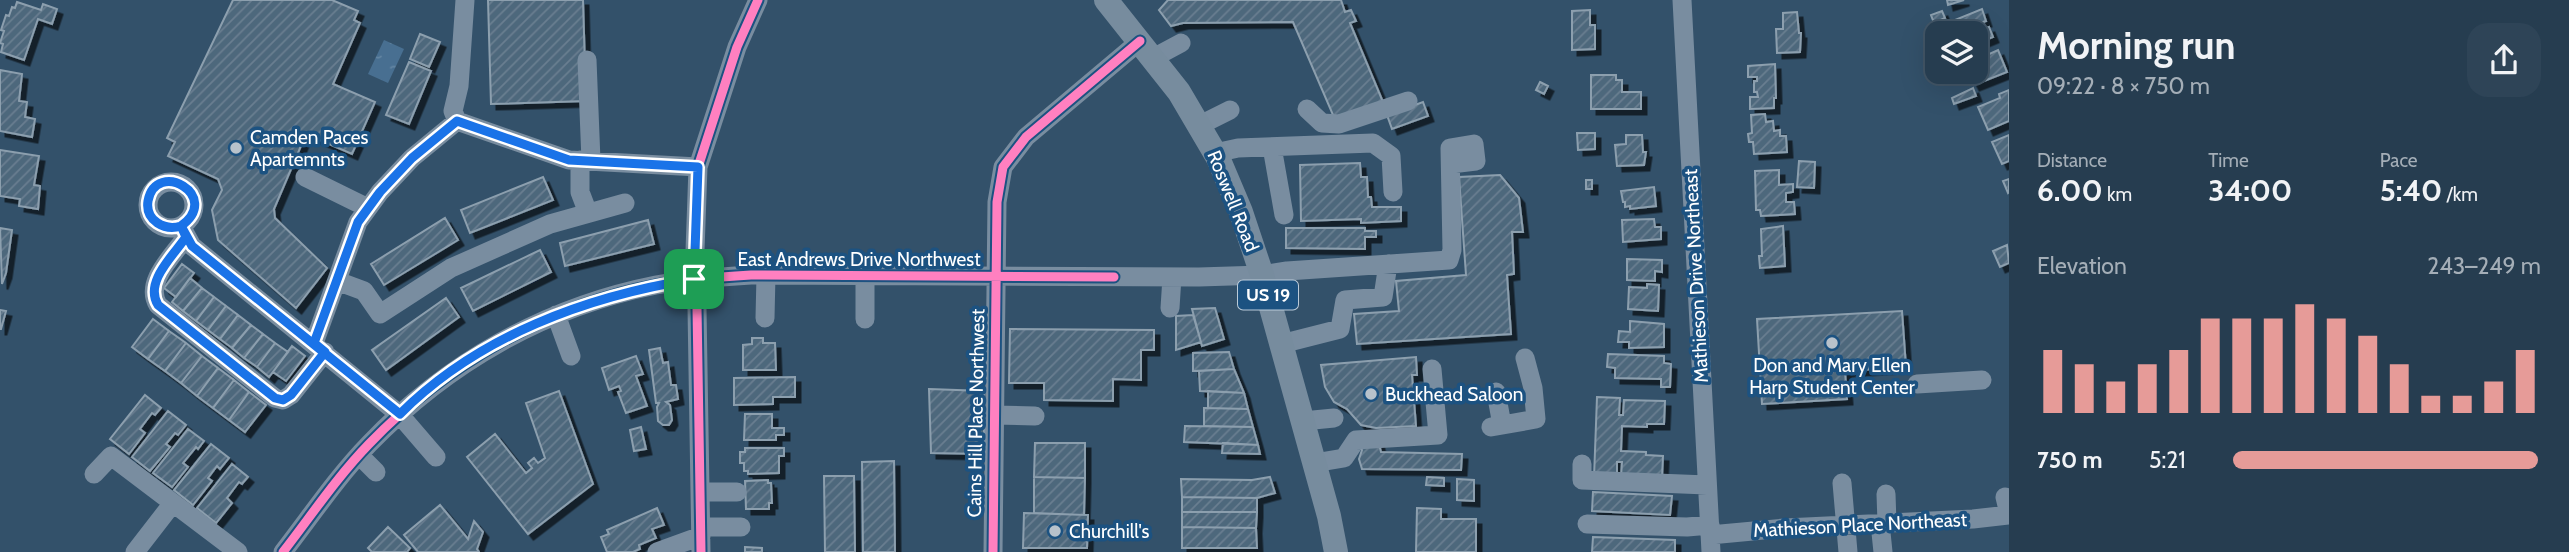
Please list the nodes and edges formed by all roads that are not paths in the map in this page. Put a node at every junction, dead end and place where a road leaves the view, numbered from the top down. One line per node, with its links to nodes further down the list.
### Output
1 (465, 0): 11 (street)
2 (758, 0): 17 (street)
3 (1106, 0): 6 (main road, Roswell Road / US 19)
4 (1682, 0): 56 (street, Mathieson Drive Northeast)
5 (1181, 43): 6 (street, Cains Hill Place Northwest)
6 (1146, 49): 12 (main road, Roswell Road / US 19); 28 (street, Cains Hill Place Northwest)
7 (587, 60): 15 (street)
8 (1408, 101): 9 (street)
9 (1307, 109)
10 (1230, 110): 12 (street)
11 (457, 121): 15 (street); 21 (street)
12 (1200, 125): 14 (main road, Roswell Road / US 19)
13 (1272, 147): 14 (street); 19 (street); 23 (street)
14 (1215, 153): 26 (main road, Roswell Road / US 19)
15 (585, 161): 17 (street); 22 (street)
16 (1451, 164): 24 (street, East Andrews Drive Northwest)
17 (698, 167): 30 (street)
18 (305, 177): 21 (street)
19 (1392, 192)
20 (625, 203): 22 (street)
21 (368, 208): 31 (street)
22 (588, 213): 31 (street)
23 (1284, 215)
24 (1388, 264): 26 (street, East Andrews Drive Northwest); 36 (street)
25 (766, 275): 27 (street, East Andrews Drive Northwest); 30 (street, East Andrews Drive Northwest); 34 (street)
26 (1262, 275): 29 (street, East Andrews Drive Northwest); 36 (main road, Roswell Road / US 19)
27 (865, 276): 28 (street, East Andrews Drive Northwest); 35 (street)
28 (995, 276): 29 (street, East Andrews Drive Northwest); 45 (street, Cains Hill Place Northwest)
29 (1172, 277): 32 (street)
30 (694, 279): 33 (street, East Andrews Drive Northwest); 57 (street)
31 (337, 281): 37 (street)
32 (1170, 308)
33 (556, 315): 38 (street); 44 (street, East Andrews Drive Northwest)
34 (765, 318)
35 (865, 318)
36 (1281, 344): 48 (main road, Roswell Road / US 19)
37 (320, 348): 37 (street); 44 (street)
38 (571, 356)
39 (1525, 358): 43 (street)
40 (1432, 369): 51 (street)
41 (1982, 380): 42 (street)
42 (1917, 384)
43 (1496, 392)
44 (400, 414): 49 (street, East Andrews Drive Northwest); 50 (street)
45 (994, 415): 46 (street); 72 (street, Cains Hill Place Northwest)
46 (1035, 416)
47 (1334, 418): 48 (street)
48 (1303, 422): 51 (main road, Roswell Road / US 19)
49 (359, 455): 53 (street); 70 (street, East Andrews Drive Northwest)
50 (436, 457)
51 (1314, 463): 73 (main road, Roswell Road / US 19)
52 (1583, 464): 56 (street)
53 (376, 472)
54 (94, 474): 60 (street)
55 (1842, 483): 64 (street)
56 (1707, 485): 66 (street, Mathieson Drive Northeast)
57 (700, 492): 58 (street); 67 (street)
58 (737, 492)
59 (1886, 494): 62 (street)
60 (173, 503): 68 (street); 69 (street)
61 (2008, 509): 62 (street, Mathieson Place Northeast)
62 (1883, 523): 64 (street, Mathieson Place Northeast); 75 (street)
63 (1587, 524): 66 (street, Mathieson Place Northeast)
64 (1846, 525): 66 (street, Mathieson Place Northeast); 74 (street)
65 (741, 527): 67 (street)
66 (1710, 537)
67 (701, 538): 71 (street)
68 (227, 549)
69 (135, 552)
70 (283, 552)
71 (657, 552)
72 (993, 552)
73 (1336, 552)
74 (1848, 552)
75 (1882, 552)

